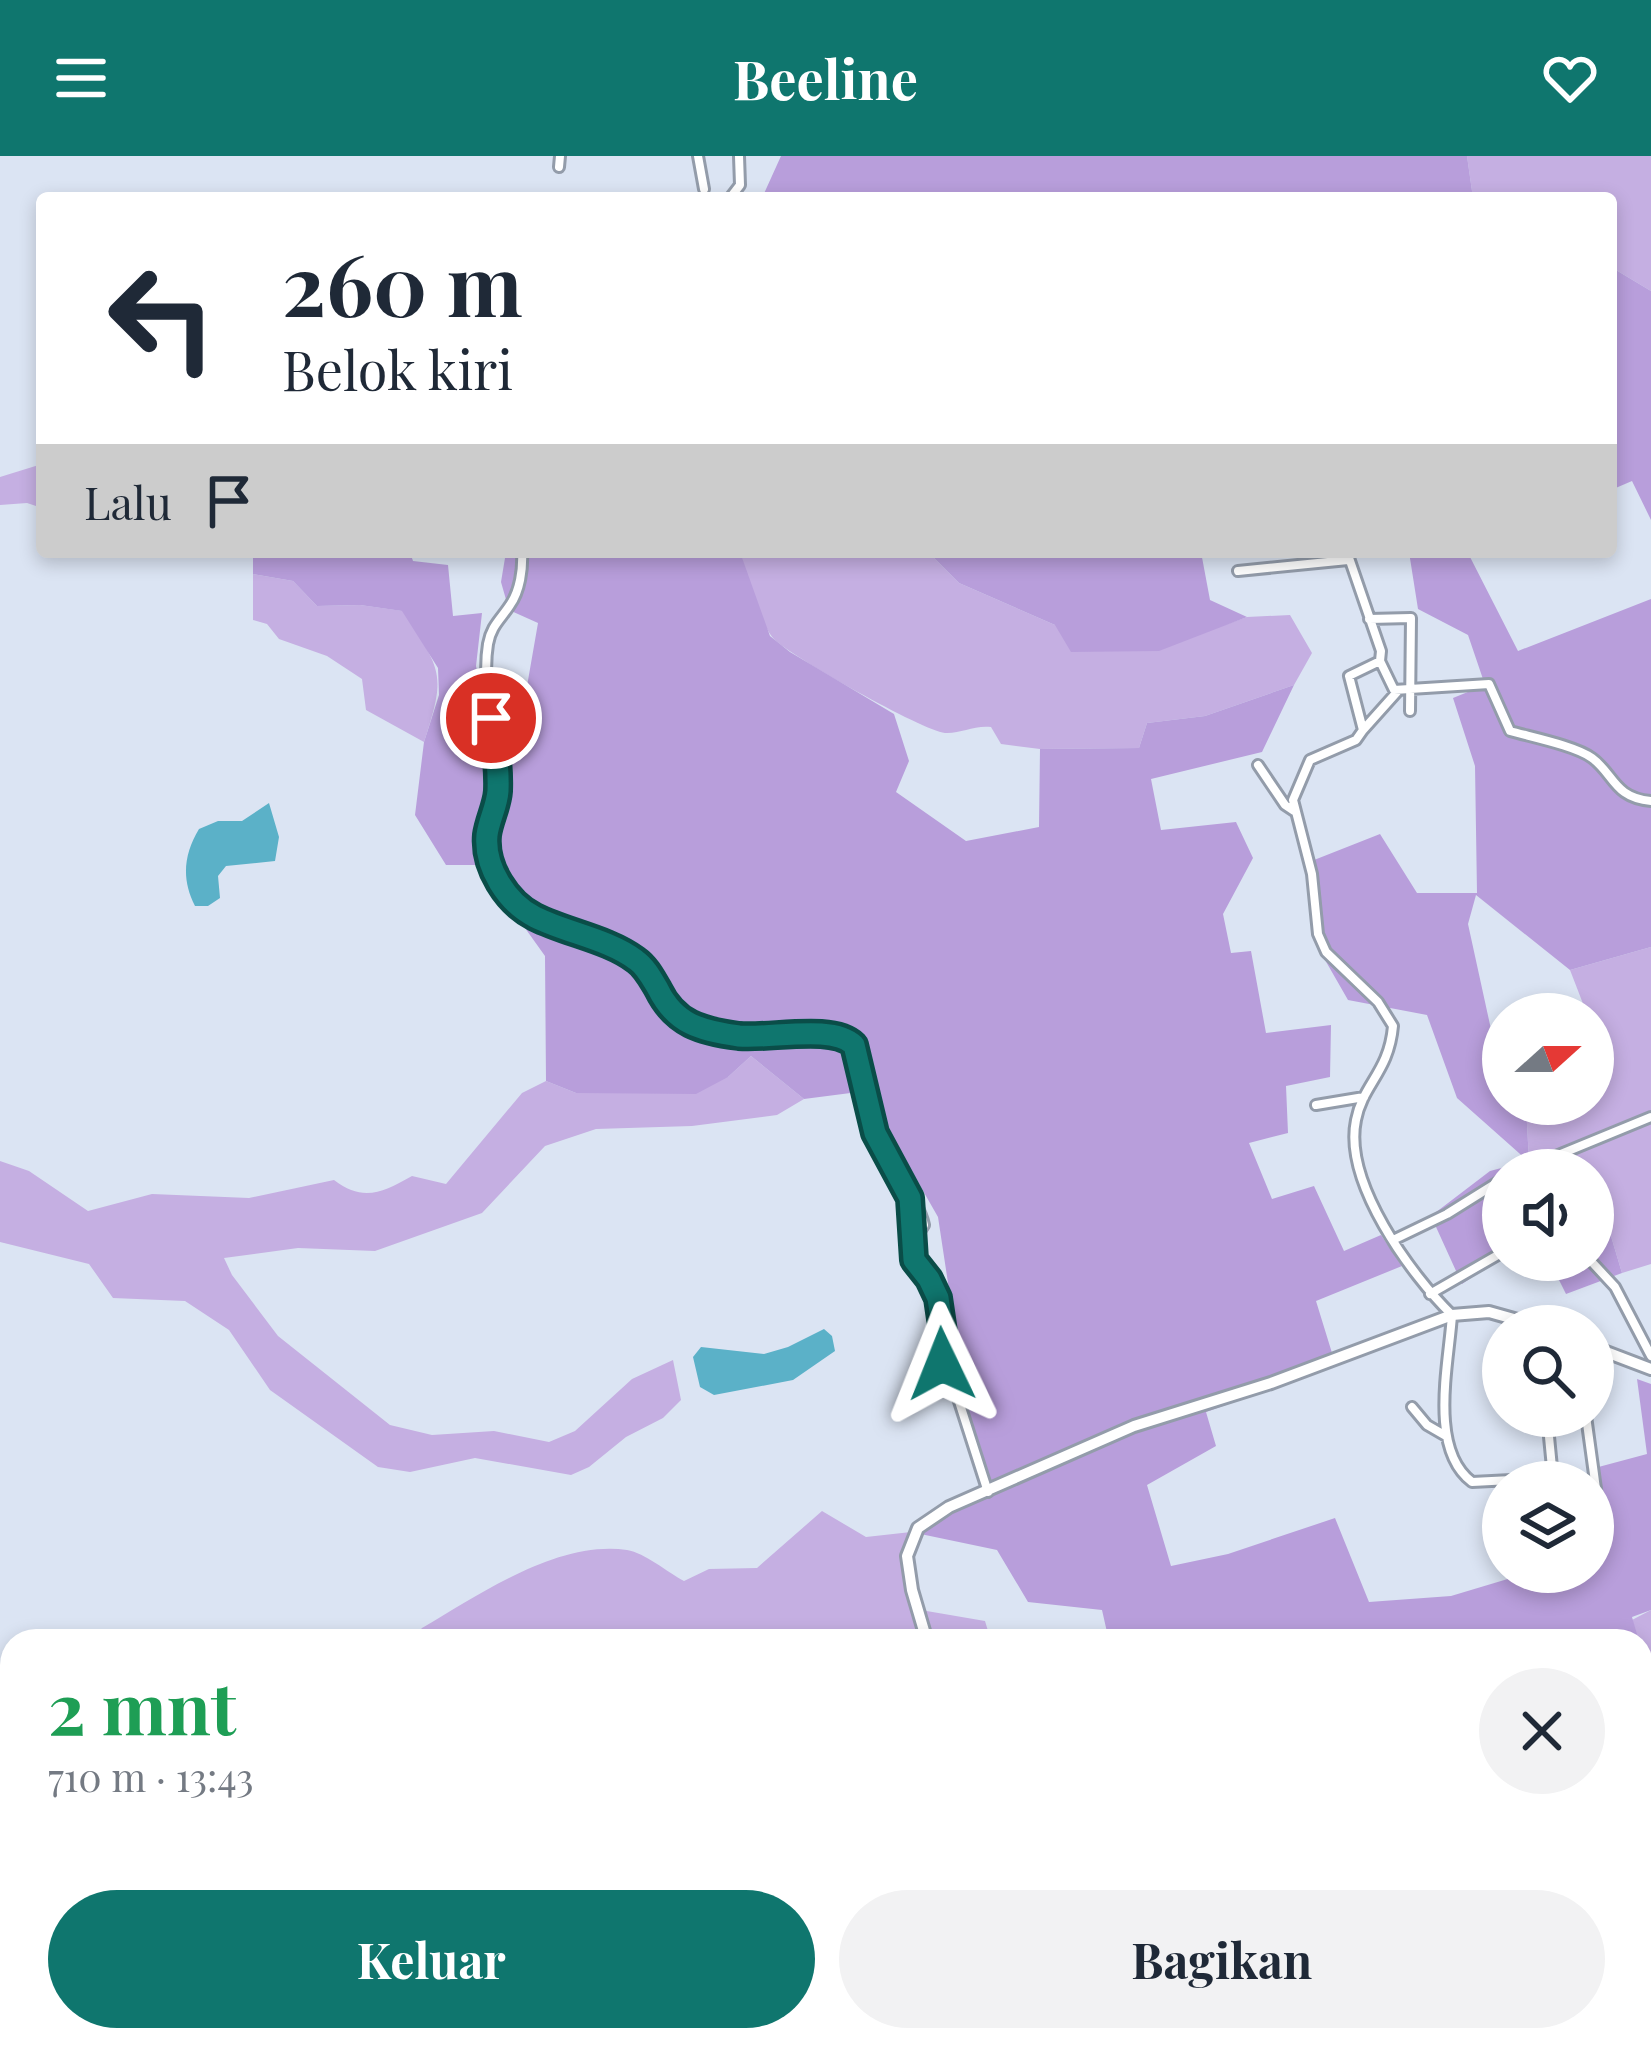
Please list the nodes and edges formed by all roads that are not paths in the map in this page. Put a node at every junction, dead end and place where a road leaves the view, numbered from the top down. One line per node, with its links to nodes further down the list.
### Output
1 (698, 156): 3 (street)
2 (739, 156): 4 (street)
3 (704, 189)
4 (735, 192)
5 (521, 558): 35 (street)
6 (1332, 558): 8 (street)
7 (1348, 558): 9 (street)
8 (1238, 571)
9 (1370, 619): 10 (street); 11 (street)
10 (1380, 661): 12 (street); 14 (street)
11 (1411, 690): 12 (street); 13 (street); 16 (street)
12 (1398, 691): 14 (street)
13 (1410, 711)
14 (1363, 730): 17 (street)
15 (1258, 765): 17 (street)
16 (1651, 801)
17 (1295, 811): 18 (street)
18 (1366, 1097): 19 (street); 23 (street)
19 (1316, 1106)
20 (1651, 1117): 21 (street)
21 (1573, 1149)
22 (1482, 1192): 23 (street)
23 (1393, 1240): 26 (street)
24 (1482, 1264): 26 (street)
25 (1610, 1281): 30 (street)
26 (1430, 1294): 28 (street)
27 (1482, 1313): 28 (street)
28 (1452, 1315): 33 (street); 35 (street)
29 (1614, 1355): 31 (street)
30 (1651, 1356)
31 (1651, 1369)
32 (1412, 1408): 33 (street)
33 (1446, 1436): 34 (street)
34 (1550, 1437)
35 (988, 1492): 36 (street)
36 (924, 1629)

